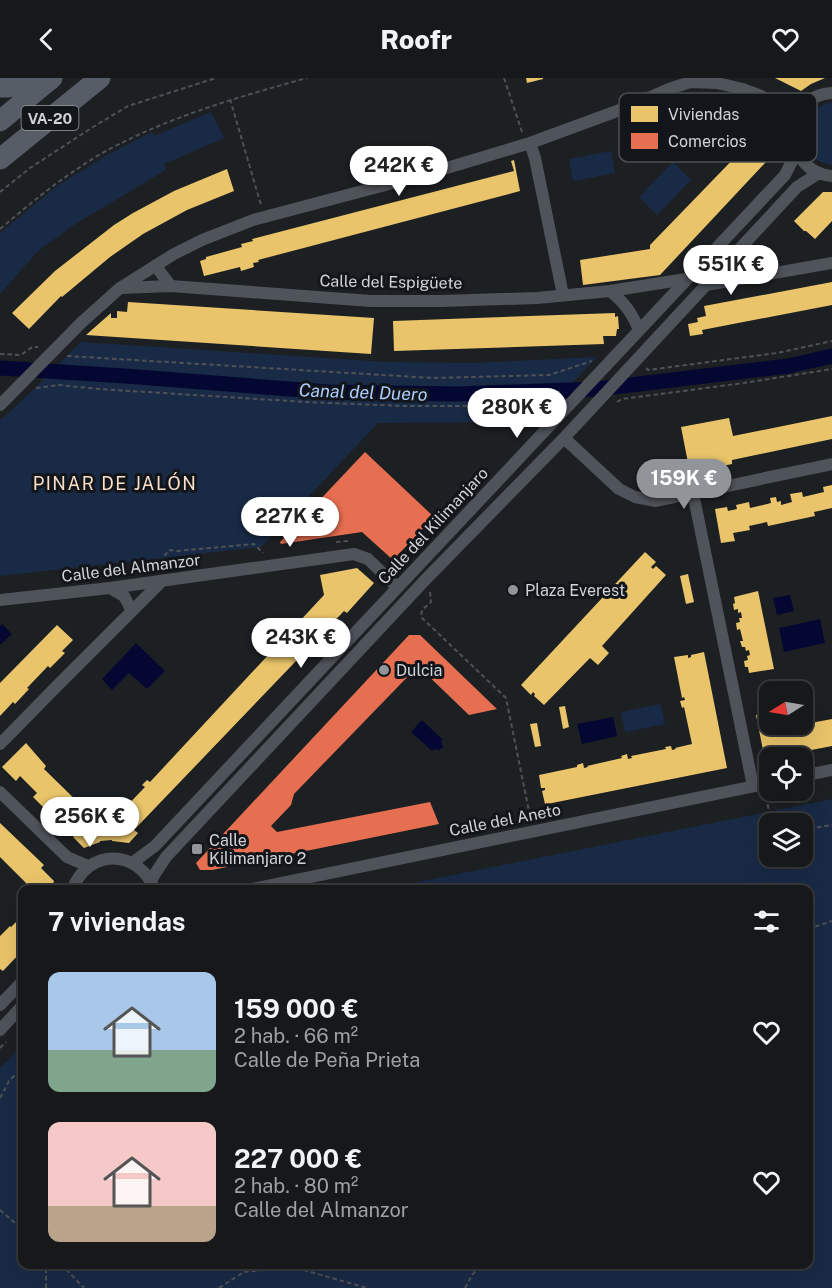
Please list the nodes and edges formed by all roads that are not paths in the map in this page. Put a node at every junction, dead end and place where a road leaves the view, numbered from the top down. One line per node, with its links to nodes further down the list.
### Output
1 (100, 78): 11 (highway, VA-20)
2 (51, 79): 3 (highway); 9 (highway, VA-20)
3 (0, 87)
4 (660, 93): 5 (street)
5 (756, 93)
6 (832, 93): 7 (street)
7 (817, 97)
8 (619, 110): 10 (street)
9 (0, 121)
10 (530, 143): 17 (street); 24 (street)
11 (0, 159)
12 (792, 162): 19 (street, Calle del Kilimanjaro)
13 (804, 162): 14 (street)
14 (826, 175): 15 (street, Calle del Kilimanjaro)
15 (735, 254): 18 (street); 20 (street, Calle del Kilimanjaro)
16 (832, 263): 18 (street)
17 (156, 265): 21 (street); 22 (street)
18 (751, 278): 20 (street)
19 (686, 279): 23 (street, Calle del Espigüete); 25 (street, Calle del Kilimanjaro)
20 (706, 285): 27 (street, Calle del Kilimanjaro)
21 (171, 286): 22 (street, Calle del Espigüete); 24 (street, Calle del Espigüete)
22 (120, 288): 26 (street)
23 (610, 291): 24 (street, Calle del Espigüete); 25 (street)
24 (563, 295)
25 (639, 330): 31 (street, Calle del Kilimanjaro)
26 (0, 405)
27 (564, 438): 29 (street); 45 (street, Calle del Kilimanjaro)
28 (832, 464): 29 (street)
29 (693, 493): 37 (street)
30 (162, 581): 31 (street, Calle del Almanzor); 32 (street, Calle del Almanzor); 34 (street)
31 (397, 587): 42 (street, Calle del Kilimanjaro)
32 (110, 588): 33 (street, Calle del Almanzor); 34 (street)
33 (0, 600)
34 (132, 611): 35 (street)
35 (0, 744)
36 (832, 770): 38 (street)
37 (759, 771)
38 (813, 774)
39 (759, 785): 46 (street, Calle del Aneto)
40 (0, 792): 41 (street)
41 (67, 857): 43 (street); 44 (street)
42 (132, 863): 43 (street); 45 (street, Calle del Kilimanjaro)
43 (88, 866): 44 (street)
44 (73, 885)
45 (153, 885)
46 (271, 885)
47 (18, 986): 48 (street)
48 (0, 1005)
49 (18, 1010): 50 (street)
50 (0, 1030)

